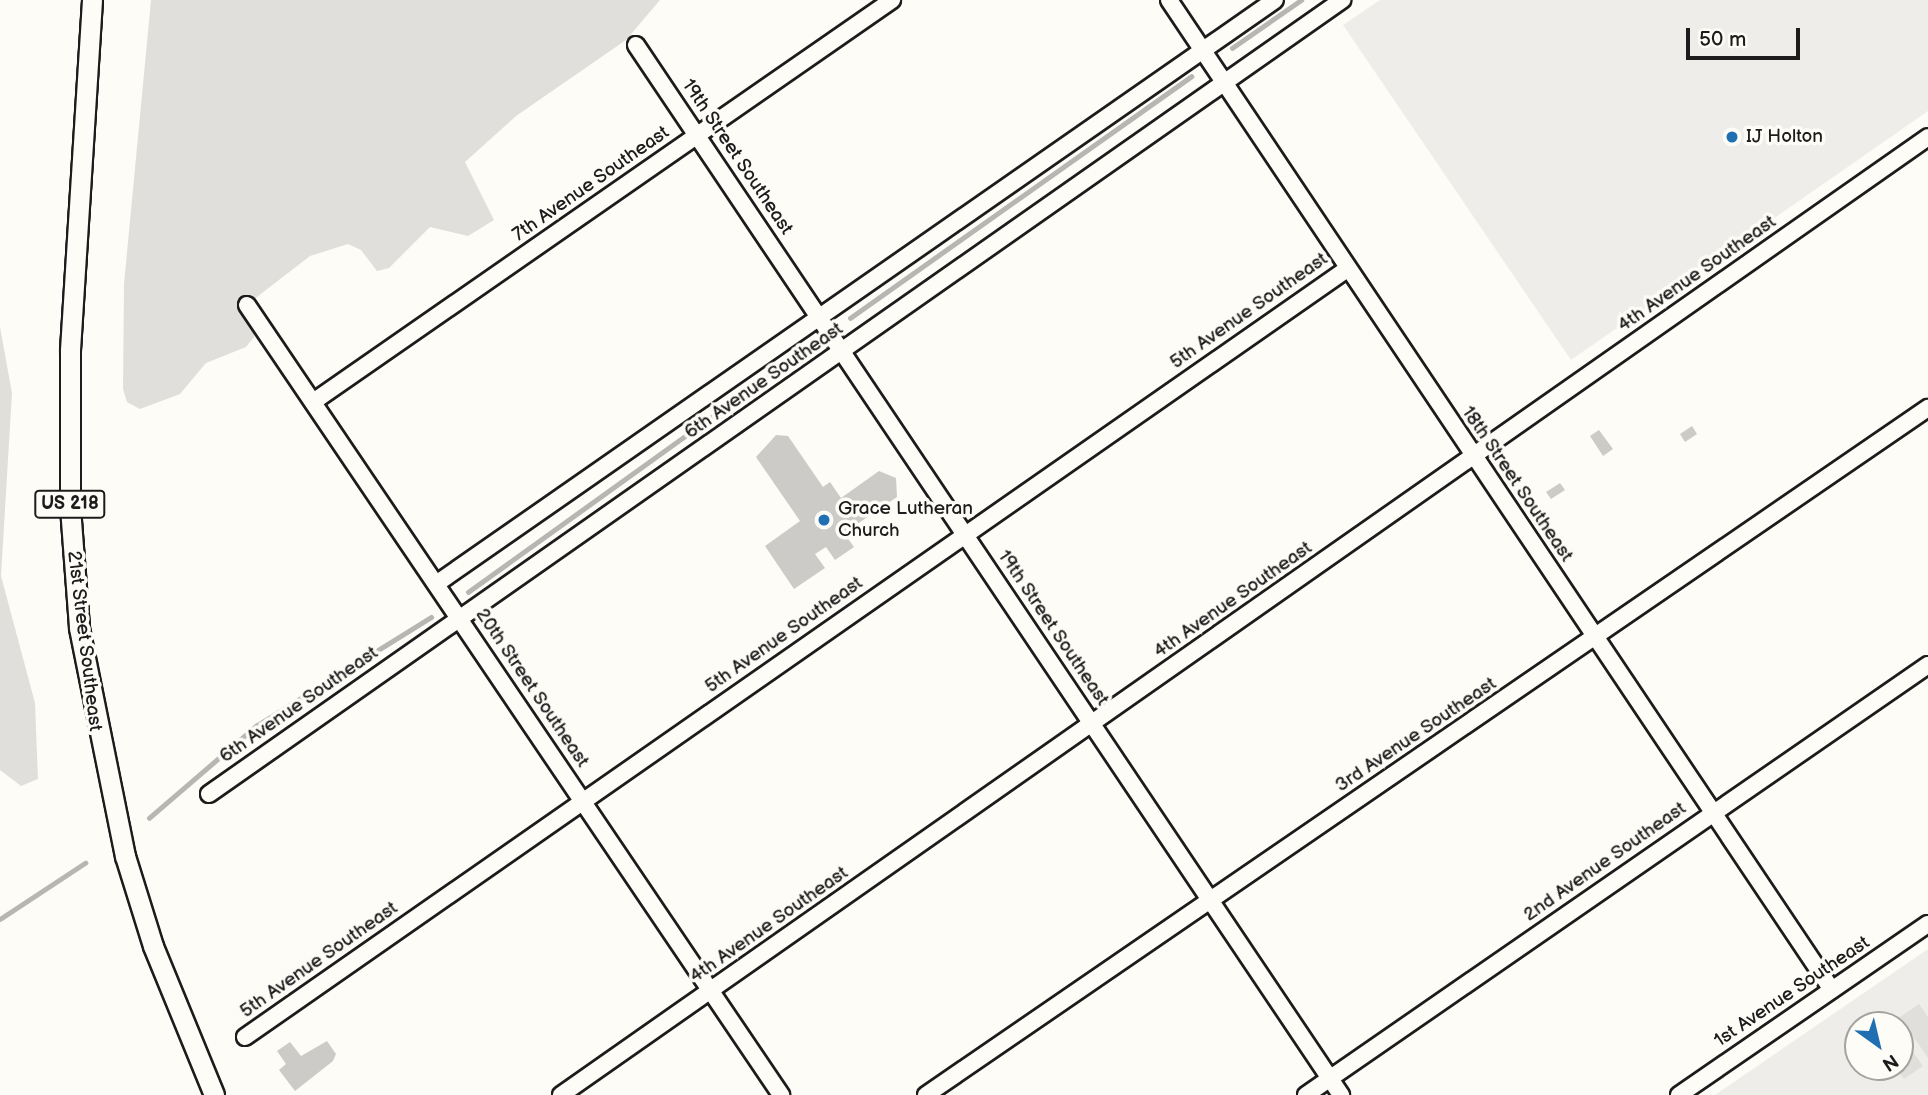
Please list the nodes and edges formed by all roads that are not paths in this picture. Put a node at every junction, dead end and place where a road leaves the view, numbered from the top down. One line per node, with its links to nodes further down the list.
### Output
1 (92, 0): 33 (main road, 21st Street Southeast / US 218)
2 (892, 0): 9 (street, 7th Avenue Southeast)
3 (1169, 0): 7 (street, 18th Street Southeast)
4 (1275, 0): 7 (street, 6th Avenue Southeast)
5 (1342, 0): 8 (street, 6th Avenue Southeast)
6 (636, 45): 9 (street, 19th Street Southeast)
7 (1202, 50): 8 (street, 18th Street Southeast); 13 (street, 6th Avenue Southeast)
8 (1225, 83): 11 (street, 18th Street Southeast); 14 (street, 6th Avenue Southeast)
9 (697, 136): 13 (street, 19th Street Southeast); 15 (street, 7th Avenue Southeast)
10 (1928, 137): 17 (street, 4th Avenue Southeast)
11 (1348, 269): 17 (street, 18th Street Southeast); 18 (street, 5th Avenue Southeast)
12 (247, 304): 15 (street, 20th Street Southeast)
13 (818, 317): 14 (street, 19th Street Southeast); 19 (street, 6th Avenue Southeast)
14 (842, 352): 18 (street, 19th Street Southeast); 20 (street, 6th Avenue Southeast)
15 (313, 402): 19 (street, 20th Street Southeast)
16 (1928, 408): 21 (street, 3rd Avenue Southeast)
17 (1473, 457): 21 (street, 18th Street Southeast); 23 (street, 4th Avenue Southeast)
18 (965, 534): 23 (street, 19th Street Southeast); 25 (street, 5th Avenue Southeast)
19 (436, 584): 20 (street, 20th Street Southeast)
20 (460, 620): 24 (street, 6th Avenue Southeast); 25 (street, 20th Street Southeast)
21 (1595, 638): 26 (street, 18th Street Southeast); 27 (street, 3rd Avenue Southeast)
22 (1928, 665): 26 (street, 2nd Avenue Southeast)
23 (1092, 724): 27 (street, 19th Street Southeast); 30 (street, 4th Avenue Southeast)
24 (209, 794)
25 (582, 801): 30 (street, 20th Street Southeast); 31 (street, 5th Avenue Southeast)
26 (1713, 813): 29 (street, 18th Street Southeast); 32 (street, 2nd Avenue Southeast)
27 (1212, 901): 32 (street, 19th Street Southeast); 36 (street, 3rd Avenue Southeast)
28 (1928, 924): 29 (street, 1st Avenue Southeast)
29 (1832, 990): 39 (street, 1st Avenue Southeast)
30 (711, 992): 34 (street, 4th Avenue Southeast); 35 (street, 20th Street Southeast)
31 (245, 1037)
32 (1331, 1079): 37 (street, 2nd Avenue Southeast); 38 (street, 19th Street Southeast)
33 (214, 1095)
34 (561, 1095)
35 (782, 1095)
36 (926, 1095)
37 (1306, 1095)
38 (1341, 1095)
39 (1679, 1095)

